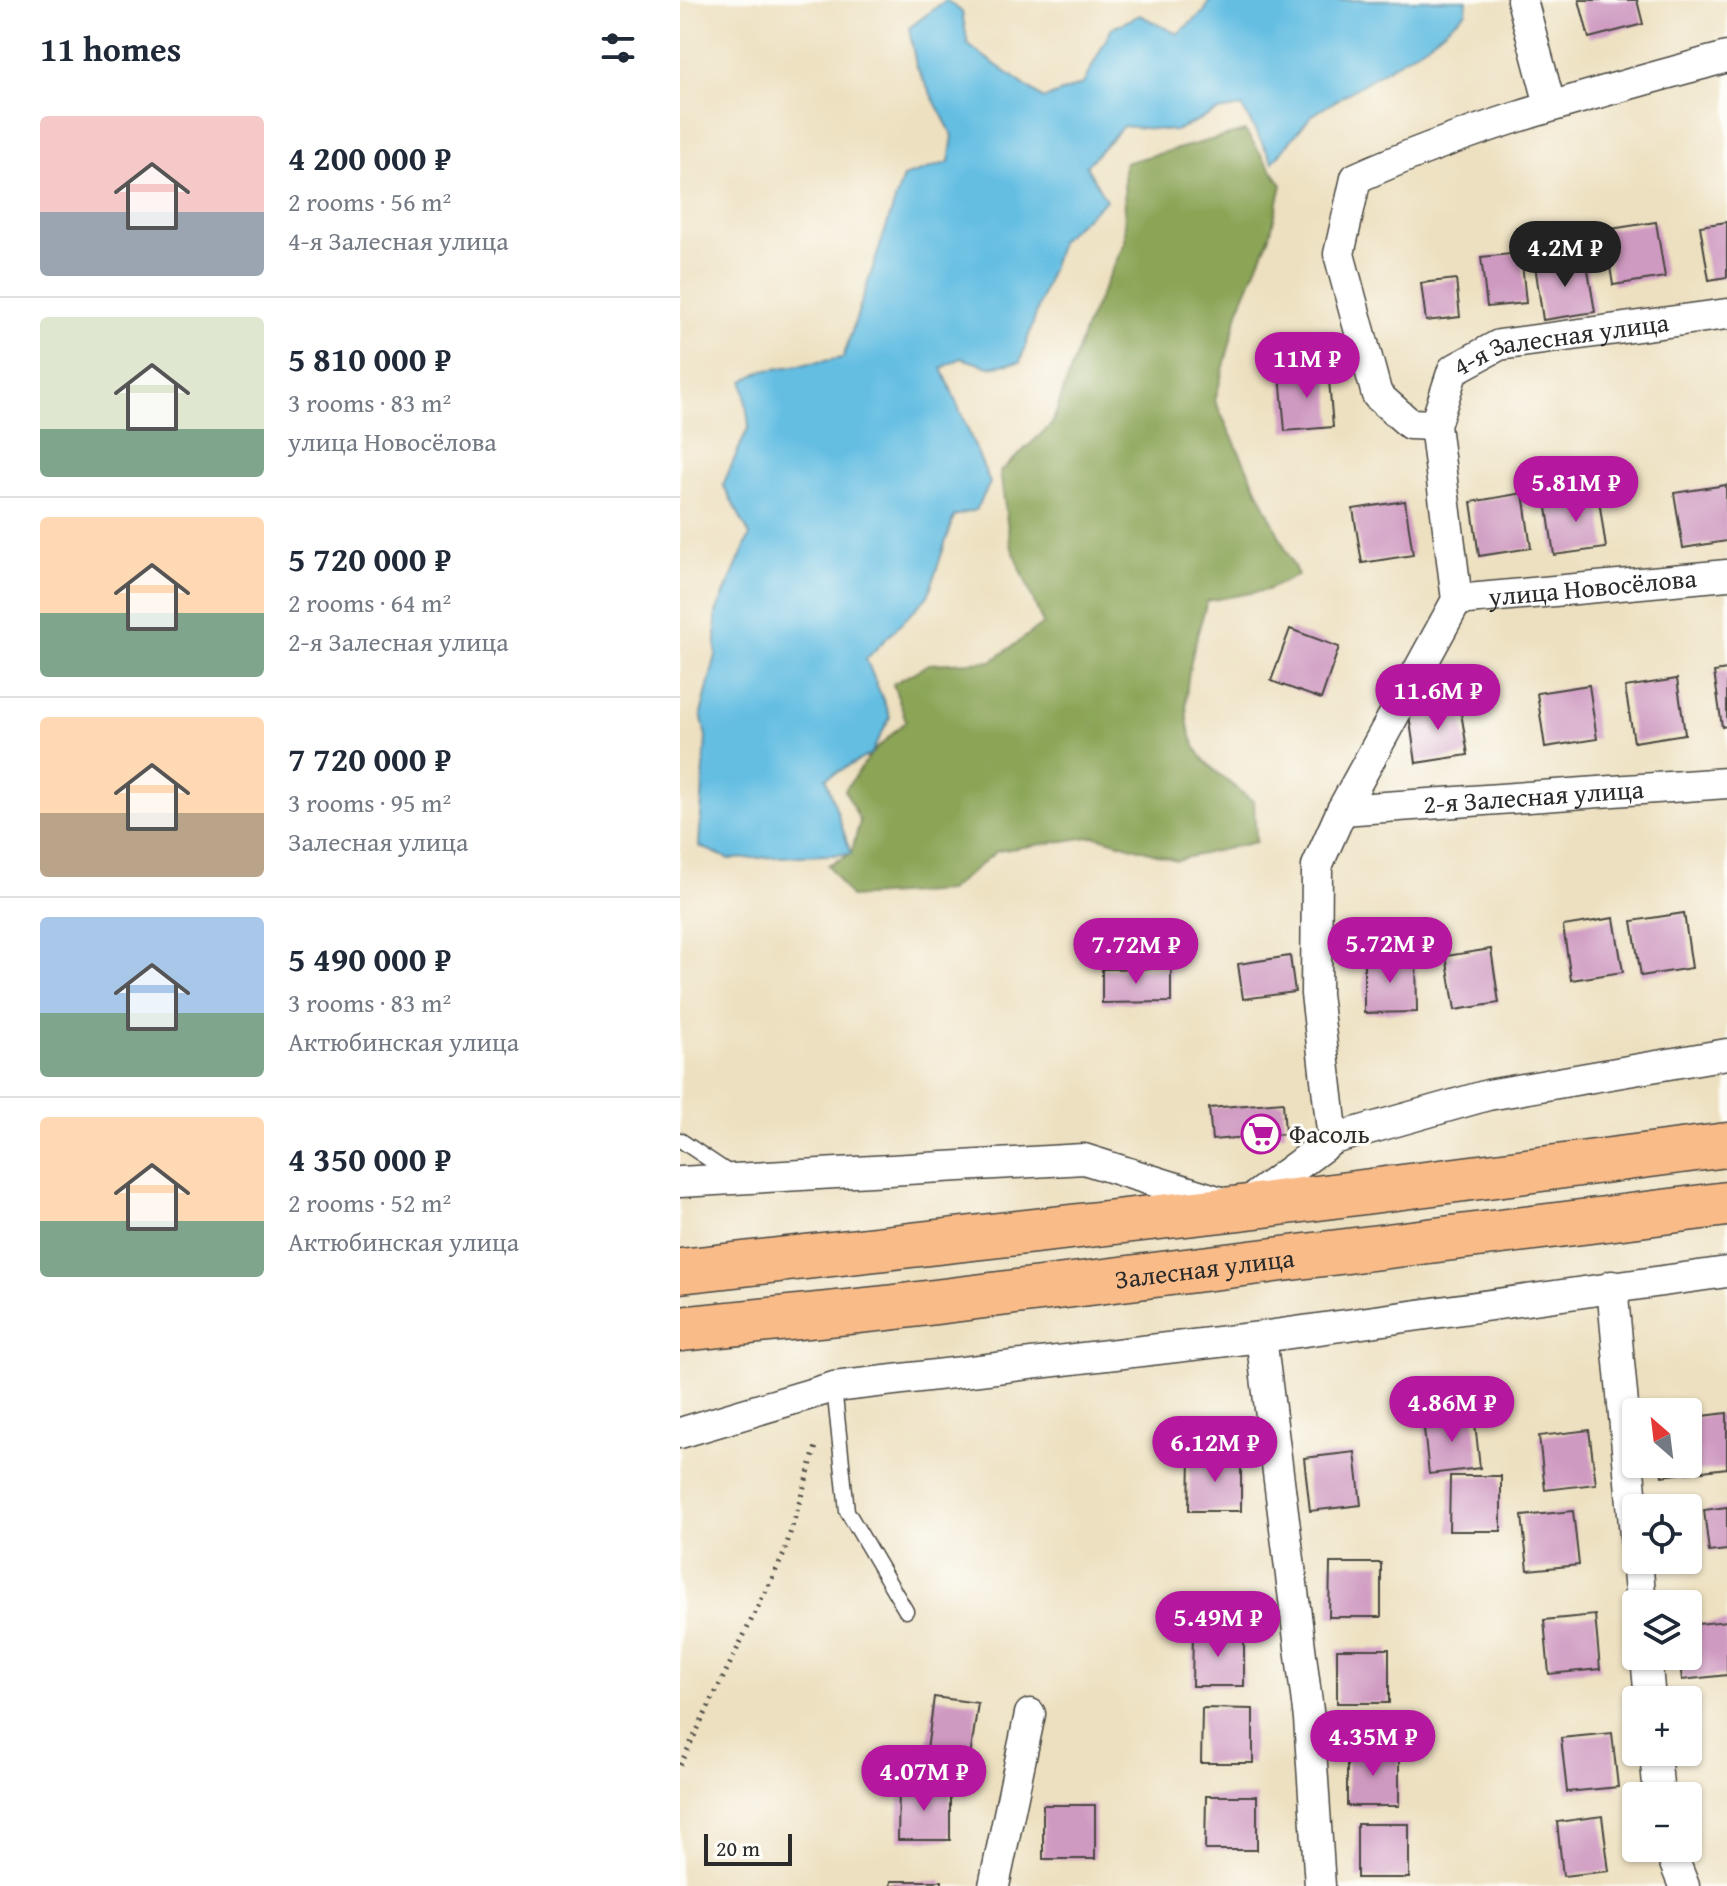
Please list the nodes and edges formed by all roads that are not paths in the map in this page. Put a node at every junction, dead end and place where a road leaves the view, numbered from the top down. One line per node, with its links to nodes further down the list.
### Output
1 (1522, 0): 3 (street)
2 (1727, 57): 3 (street)
3 (1550, 105): 5 (street)
4 (1727, 314): 5 (street, 4-я Залесная улица)
5 (1435, 425): 7 (street)
6 (1727, 575): 7 (street, улица Новосёлова)
7 (1457, 600): 9 (street)
8 (1727, 783): 9 (street, 2-я Залесная улица)
9 (1342, 810): 11 (street)
10 (1727, 1054): 11 (street)
11 (1333, 1139): 17 (street)
12 (680, 1140): 14 (lane)
13 (1727, 1145): 17 (main road)
14 (738, 1178): 15 (street); 17 (street)
15 (680, 1182)
16 (1727, 1204): 21 (main road, Залесная улица)
17 (1240, 1208): 18 (main road)
18 (680, 1271)
19 (1727, 1272): 20 (street)
20 (1612, 1286): 22 (street); 25 (street)
21 (680, 1329)
22 (1261, 1337): 23 (street); 30 (street)
23 (834, 1387): 24 (street); 26 (lane)
24 (680, 1433)
25 (1631, 1494)
26 (906, 1611)
27 (1030, 1714): 29 (street)
28 (1675, 1862): 31 (street)
29 (994, 1886)
30 (1320, 1886)
31 (1684, 1886)

